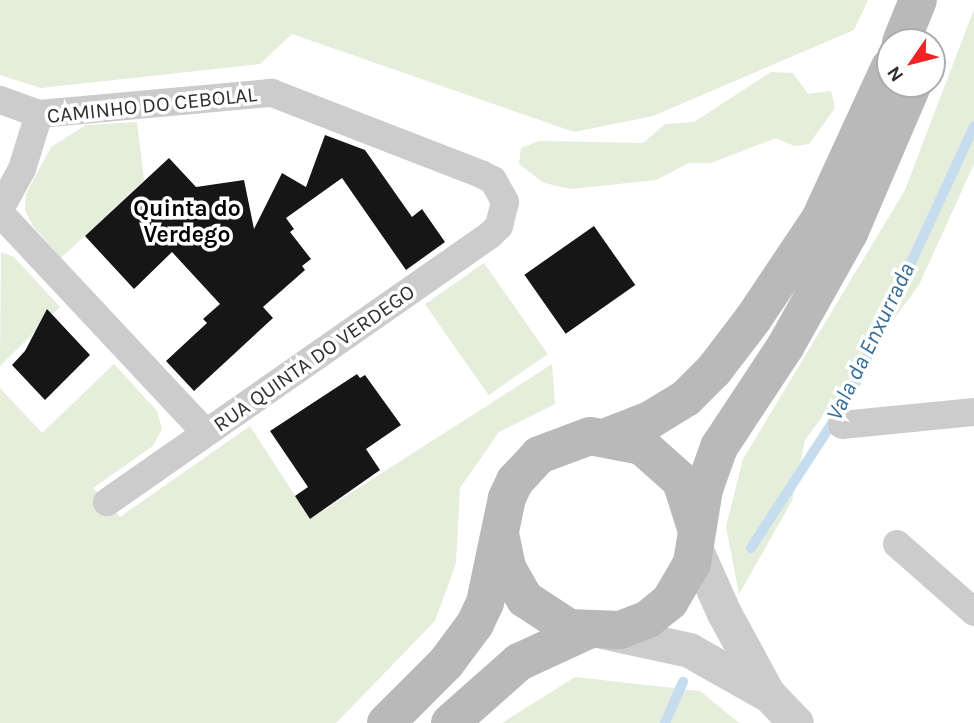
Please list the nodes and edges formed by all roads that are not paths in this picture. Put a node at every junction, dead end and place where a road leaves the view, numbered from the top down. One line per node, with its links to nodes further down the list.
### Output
1 (918, 0): 3 (main road)
2 (945, 0): 4 (main road)
3 (907, 28)
4 (935, 28)
5 (876, 97): 14 (main road)
6 (907, 98): 17 (main road)
7 (0, 100): 8 (street)
8 (39, 114): 9 (street, CAMINHO DO CEBOLAL); 10 (street, CAMINHO DO CEBOLAL)
9 (505, 202): 13 (street, RUA QUINTA DO VERDEGO)
10 (0, 211): 13 (street)
11 (974, 412): 12 (street)
12 (842, 425)
13 (206, 433): 15 (street, RUA QUINTA DO VERDEGO)
14 (609, 436): 16 (main road); 17 (main road)
15 (107, 502)
16 (500, 534): 20 (main road); 22 (main road)
17 (696, 539): 20 (main road); 21 (street)
18 (897, 544): 19 (street)
19 (974, 612)
20 (596, 632): 21 (street); 23 (main road)
21 (768, 694): 24 (street)
22 (386, 723)
23 (450, 723)
24 (796, 723)

